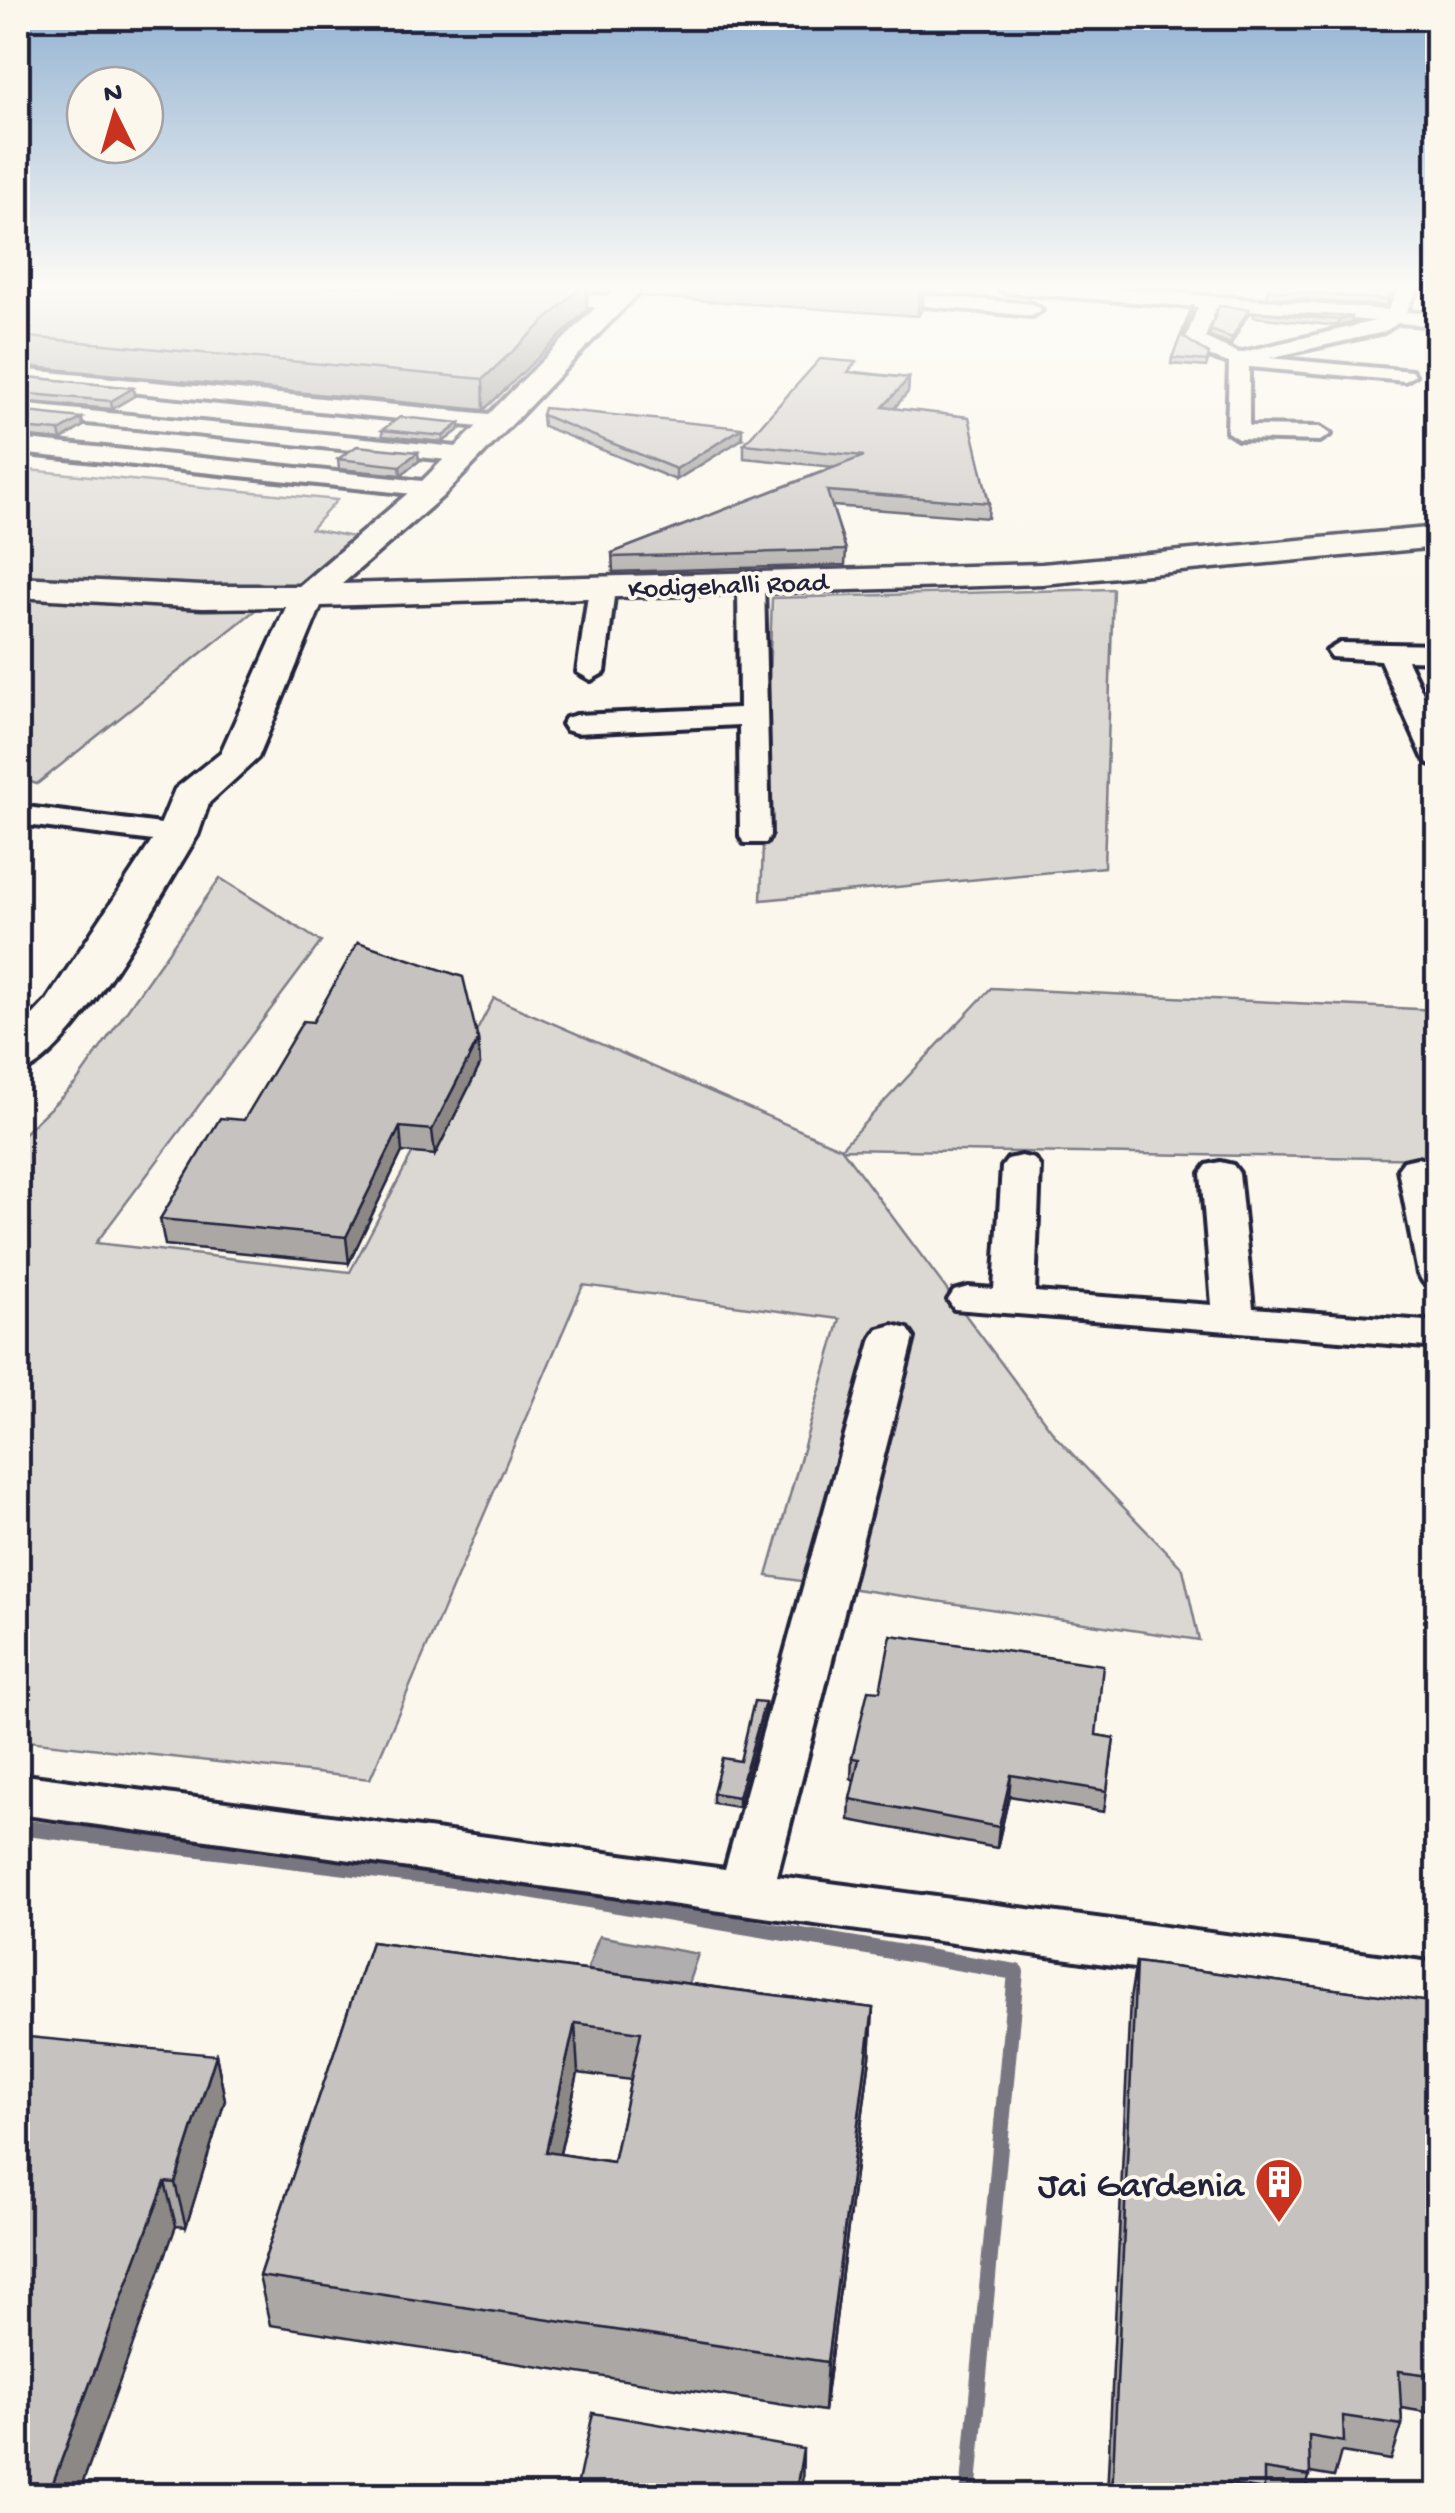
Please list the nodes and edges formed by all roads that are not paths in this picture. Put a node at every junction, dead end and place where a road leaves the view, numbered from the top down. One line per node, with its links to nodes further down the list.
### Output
1 (150, 403): 6 (street)
2 (365, 403): 7 (street)
3 (518, 403): 7 (street)
4 (1238, 403): 9 (street)
5 (18, 410): 6 (street)
6 (122, 420): 8 (street); 11 (street)
7 (500, 422): 12 (street)
8 (222, 431): 12 (street); 13 (street)
9 (1320, 434)
10 (18, 446): 11 (street)
11 (70, 452): 13 (street)
12 (467, 455): 14 (street)
13 (176, 463): 14 (street)
14 (432, 489): 19 (street)
15 (1438, 538): 16 (street, Kodigehalli Road)
16 (751, 582): 18 (street, Kodigehalli Road); 24 (street)
17 (18, 587): 19 (street, Kodigehalli Road)
18 (602, 588): 19 (street, Kodigehalli Road); 23 (street)
19 (308, 596): 28 (street)
20 (1340, 651): 21 (street)
21 (1390, 652): 22 (street); 26 (street)
22 (1438, 653)
23 (591, 672)
24 (752, 716): 25 (street); 29 (street)
25 (576, 724)
26 (1438, 757)
27 (22, 823): 28 (street)
28 (177, 835): 30 (street)
29 (755, 836)
30 (18, 1059)
31 (1021, 1167): 36 (street)
32 (1417, 1169): 34 (street)
33 (1220, 1173): 37 (street)
34 (1438, 1274)
35 (968, 1300): 36 (street)
36 (1014, 1303): 37 (street)
37 (1234, 1320): 38 (street)
38 (1438, 1335)
39 (893, 1338): 41 (street)
40 (18, 1794): 41 (street)
41 (746, 1892): 42 (street)
42 (1438, 1987)

